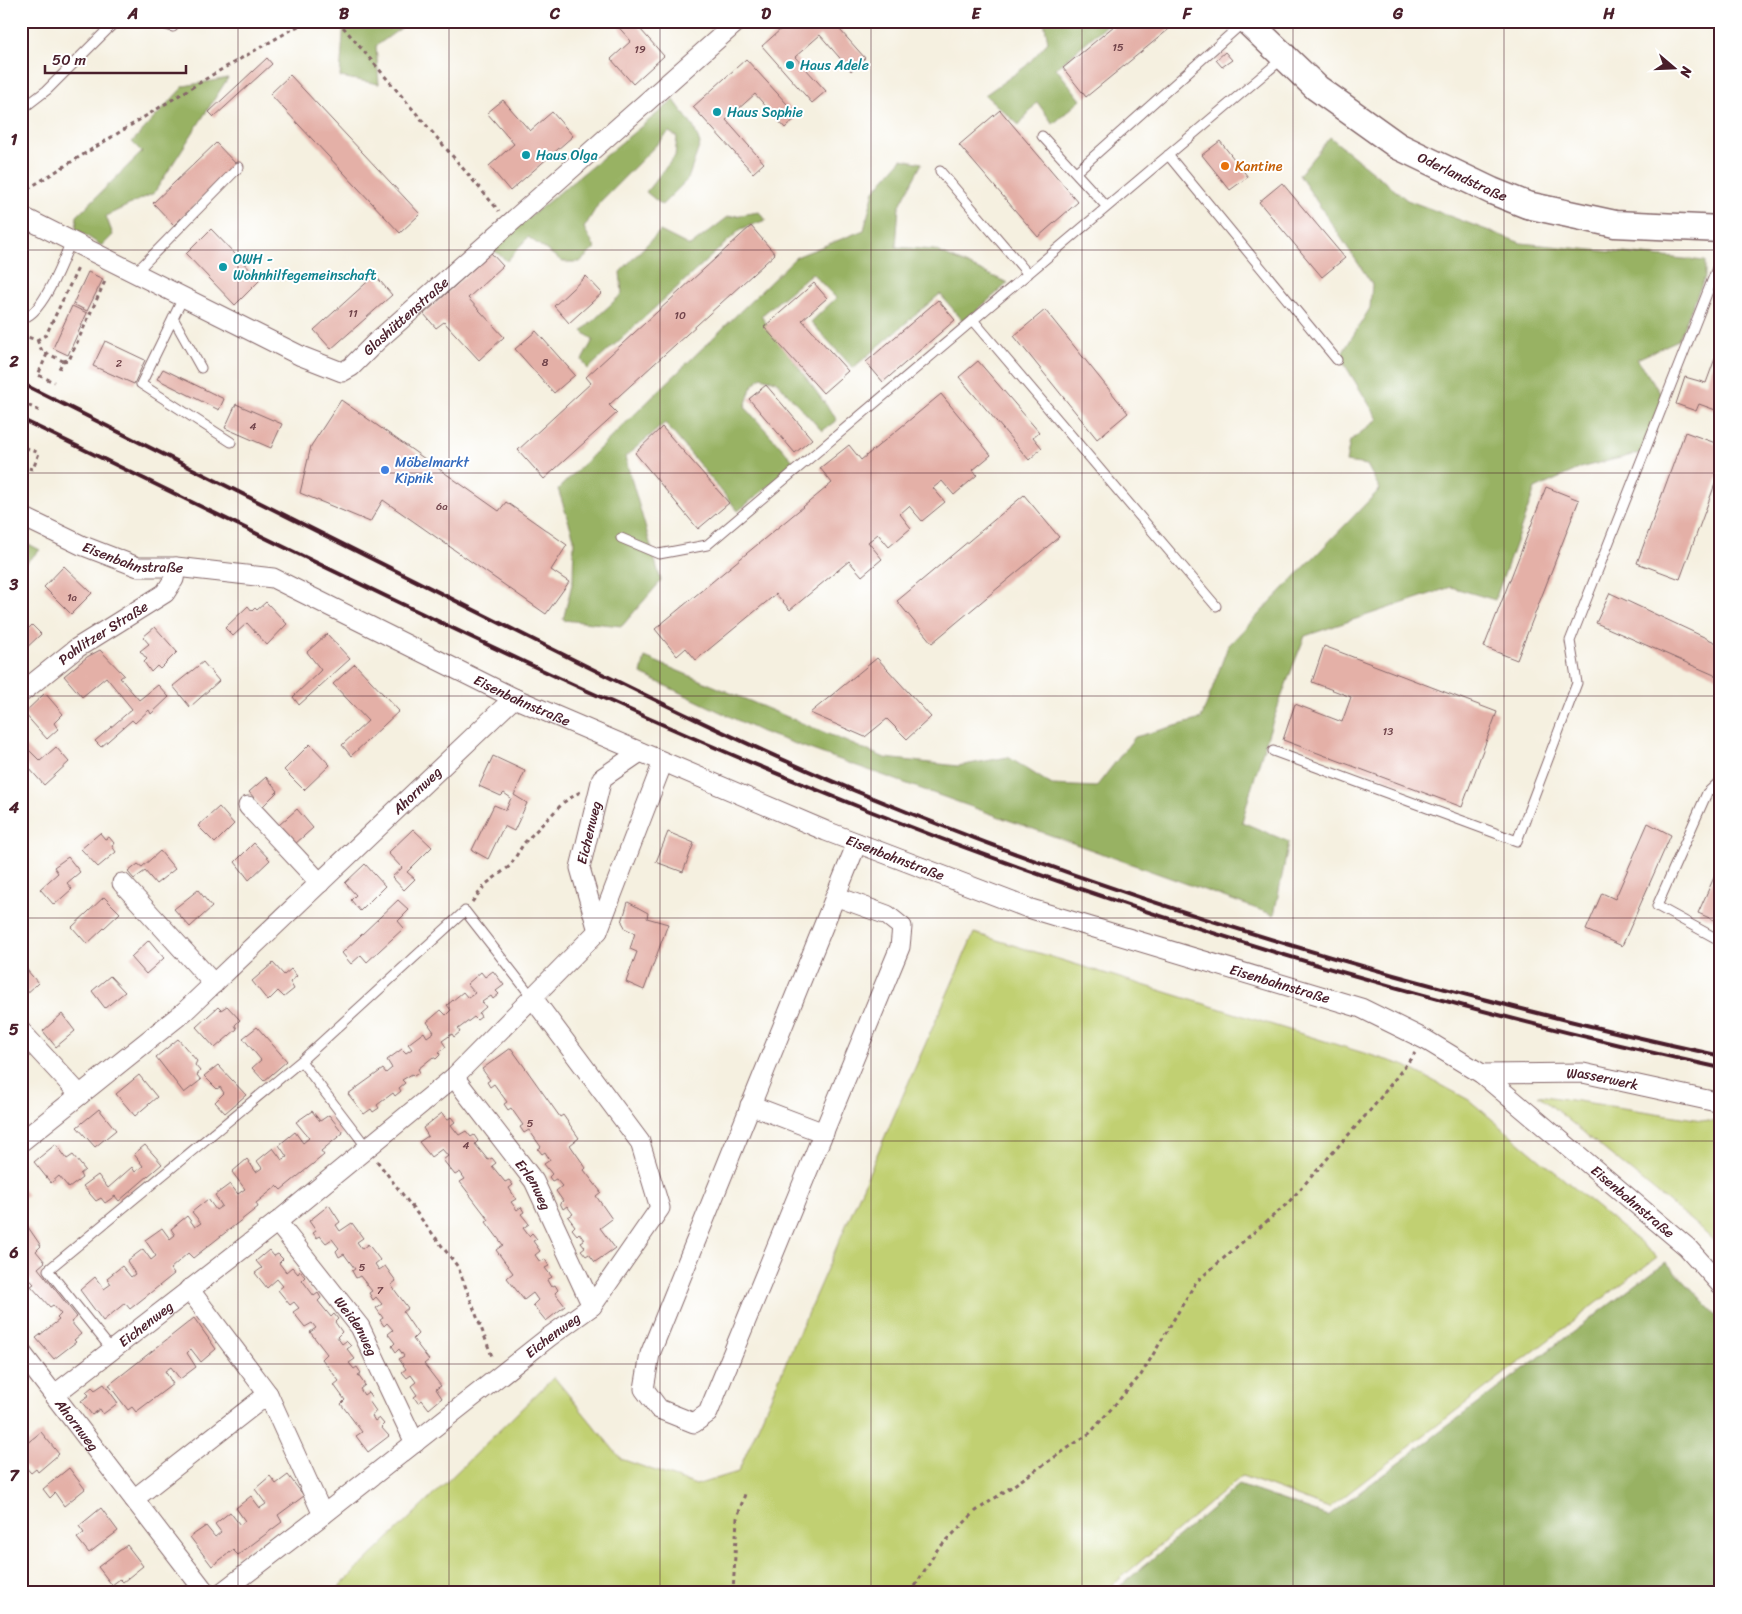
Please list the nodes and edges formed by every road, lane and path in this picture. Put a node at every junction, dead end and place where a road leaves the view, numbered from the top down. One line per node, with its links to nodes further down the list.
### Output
1 (116, 21): 9 (lane)
2 (153, 21): 7 (lane)
3 (307, 21): 15 (path)
4 (338, 21): 18 (path)
5 (738, 21): 18 (street, Glashüttenstraße)
6 (1246, 21): 8 (street, Oderlandstraße); 14 (lane)
7 (173, 27)
8 (1284, 57): 11 (lane); 19 (street, Oderlandstraße)
9 (21, 110)
10 (1042, 136): 14 (lane)
11 (1168, 155): 16 (lane); 32 (lane)
12 (240, 167): 23 (lane)
13 (940, 171): 24 (lane)
14 (1076, 172): 16 (lane)
15 (21, 193)
16 (1107, 207): 24 (lane)
17 (21, 216): 20 (street, Glashüttenstraße)
18 (509, 223): 25 (street, Glashüttenstraße)
19 (1721, 229)
20 (79, 245): 22 (street, Glashüttenstraße); 26 (lane); 30 (path)
21 (1721, 258): 48 (lane)
22 (114, 262): 23 (street, Glashüttenstraße); 33 (path)
23 (136, 272): 25 (street, Glashüttenstraße)
24 (1028, 274): 28 (lane)
25 (183, 298): 27 (lane)
26 (21, 318)
27 (173, 318): 34 (lane); 39 (lane)
28 (974, 320): 43 (lane); 45 (lane)
29 (21, 334): 30 (path)
30 (37, 340): 31 (path)
31 (47, 354): 33 (path); 36 (path)
32 (1337, 360)
33 (63, 361): 35 (path)
34 (201, 368)
35 (58, 371)
36 (54, 382)
37 (21, 402): 38 (path)
38 (40, 411)
39 (231, 442)
40 (24, 447): 41 (path)
41 (21, 467)
42 (21, 516): 44 (street, Eisenbahnstraße)
43 (621, 538)
44 (176, 567): 46 (street, Pohlitzer Straße); 47 (street, Eisenbahnstraße)
45 (1216, 606)
46 (21, 692)
47 (514, 698): 49 (street, Eisenbahnstraße); 56 (street, Ahornweg)
48 (1273, 751)
49 (640, 752): 50 (street, Eisenbahnstraße); 51 (street)
50 (663, 762): 54 (street, Eisenbahnstraße); 59 (street, Eichenweg)
51 (602, 778): 58 (path); 59 (street, Eichenweg)
52 (1721, 780): 60 (lane)
53 (248, 806): 56 (street)
54 (857, 842): 57 (street); 64 (street, Eisenbahnstraße)
55 (122, 883): 61 (street)
56 (320, 883): 61 (street, Ahornweg)
57 (835, 896): 70 (street); 71 (street)
58 (465, 910): 62 (lane); 65 (lane)
59 (598, 931): 62 (street, Eichenweg)
60 (1721, 941)
61 (214, 984): 68 (street, Ahornweg)
62 (532, 997): 67 (street, Eichenweg); 77 (street, Eichenweg)
63 (21, 1031): 68 (street)
64 (1426, 1040): 66 (street, Eisenbahnstraße); 90 (path)
65 (301, 1062): 73 (lane); 78 (lane)
66 (1482, 1074): 69 (street, Wasserwerk); 75 (street, Eisenbahnstraße)
67 (454, 1077): 73 (street, Eichenweg); 77 (street, Erlenweg)
68 (80, 1095): 72 (street, Ahornweg)
69 (1721, 1103)
70 (750, 1105): 71 (street); 71 (street)
71 (824, 1133)
72 (21, 1142)
73 (368, 1149): 74 (street, Eichenweg); 80 (path)
74 (277, 1222): 76 (street, Eichenweg); 83 (street, Weidenweg)
75 (1721, 1285)
76 (189, 1289): 78 (street, Eichenweg); 81 (street)
77 (592, 1306): 80 (street, Eichenweg)
78 (112, 1349): 82 (street, Eichenweg)
79 (21, 1352): 82 (street, Ahornweg)
80 (500, 1376): 83 (street, Eichenweg)
81 (268, 1394): 85 (street); 86 (street)
82 (54, 1395): 85 (street, Ahornweg)
83 (415, 1443): 86 (street, Eichenweg)
84 (746, 1491): 89 (path)
85 (134, 1499): 87 (street, Ahornweg)
86 (323, 1516): 88 (street, Eichenweg)
87 (206, 1593)
88 (221, 1593)
89 (733, 1593)
90 (911, 1593)

